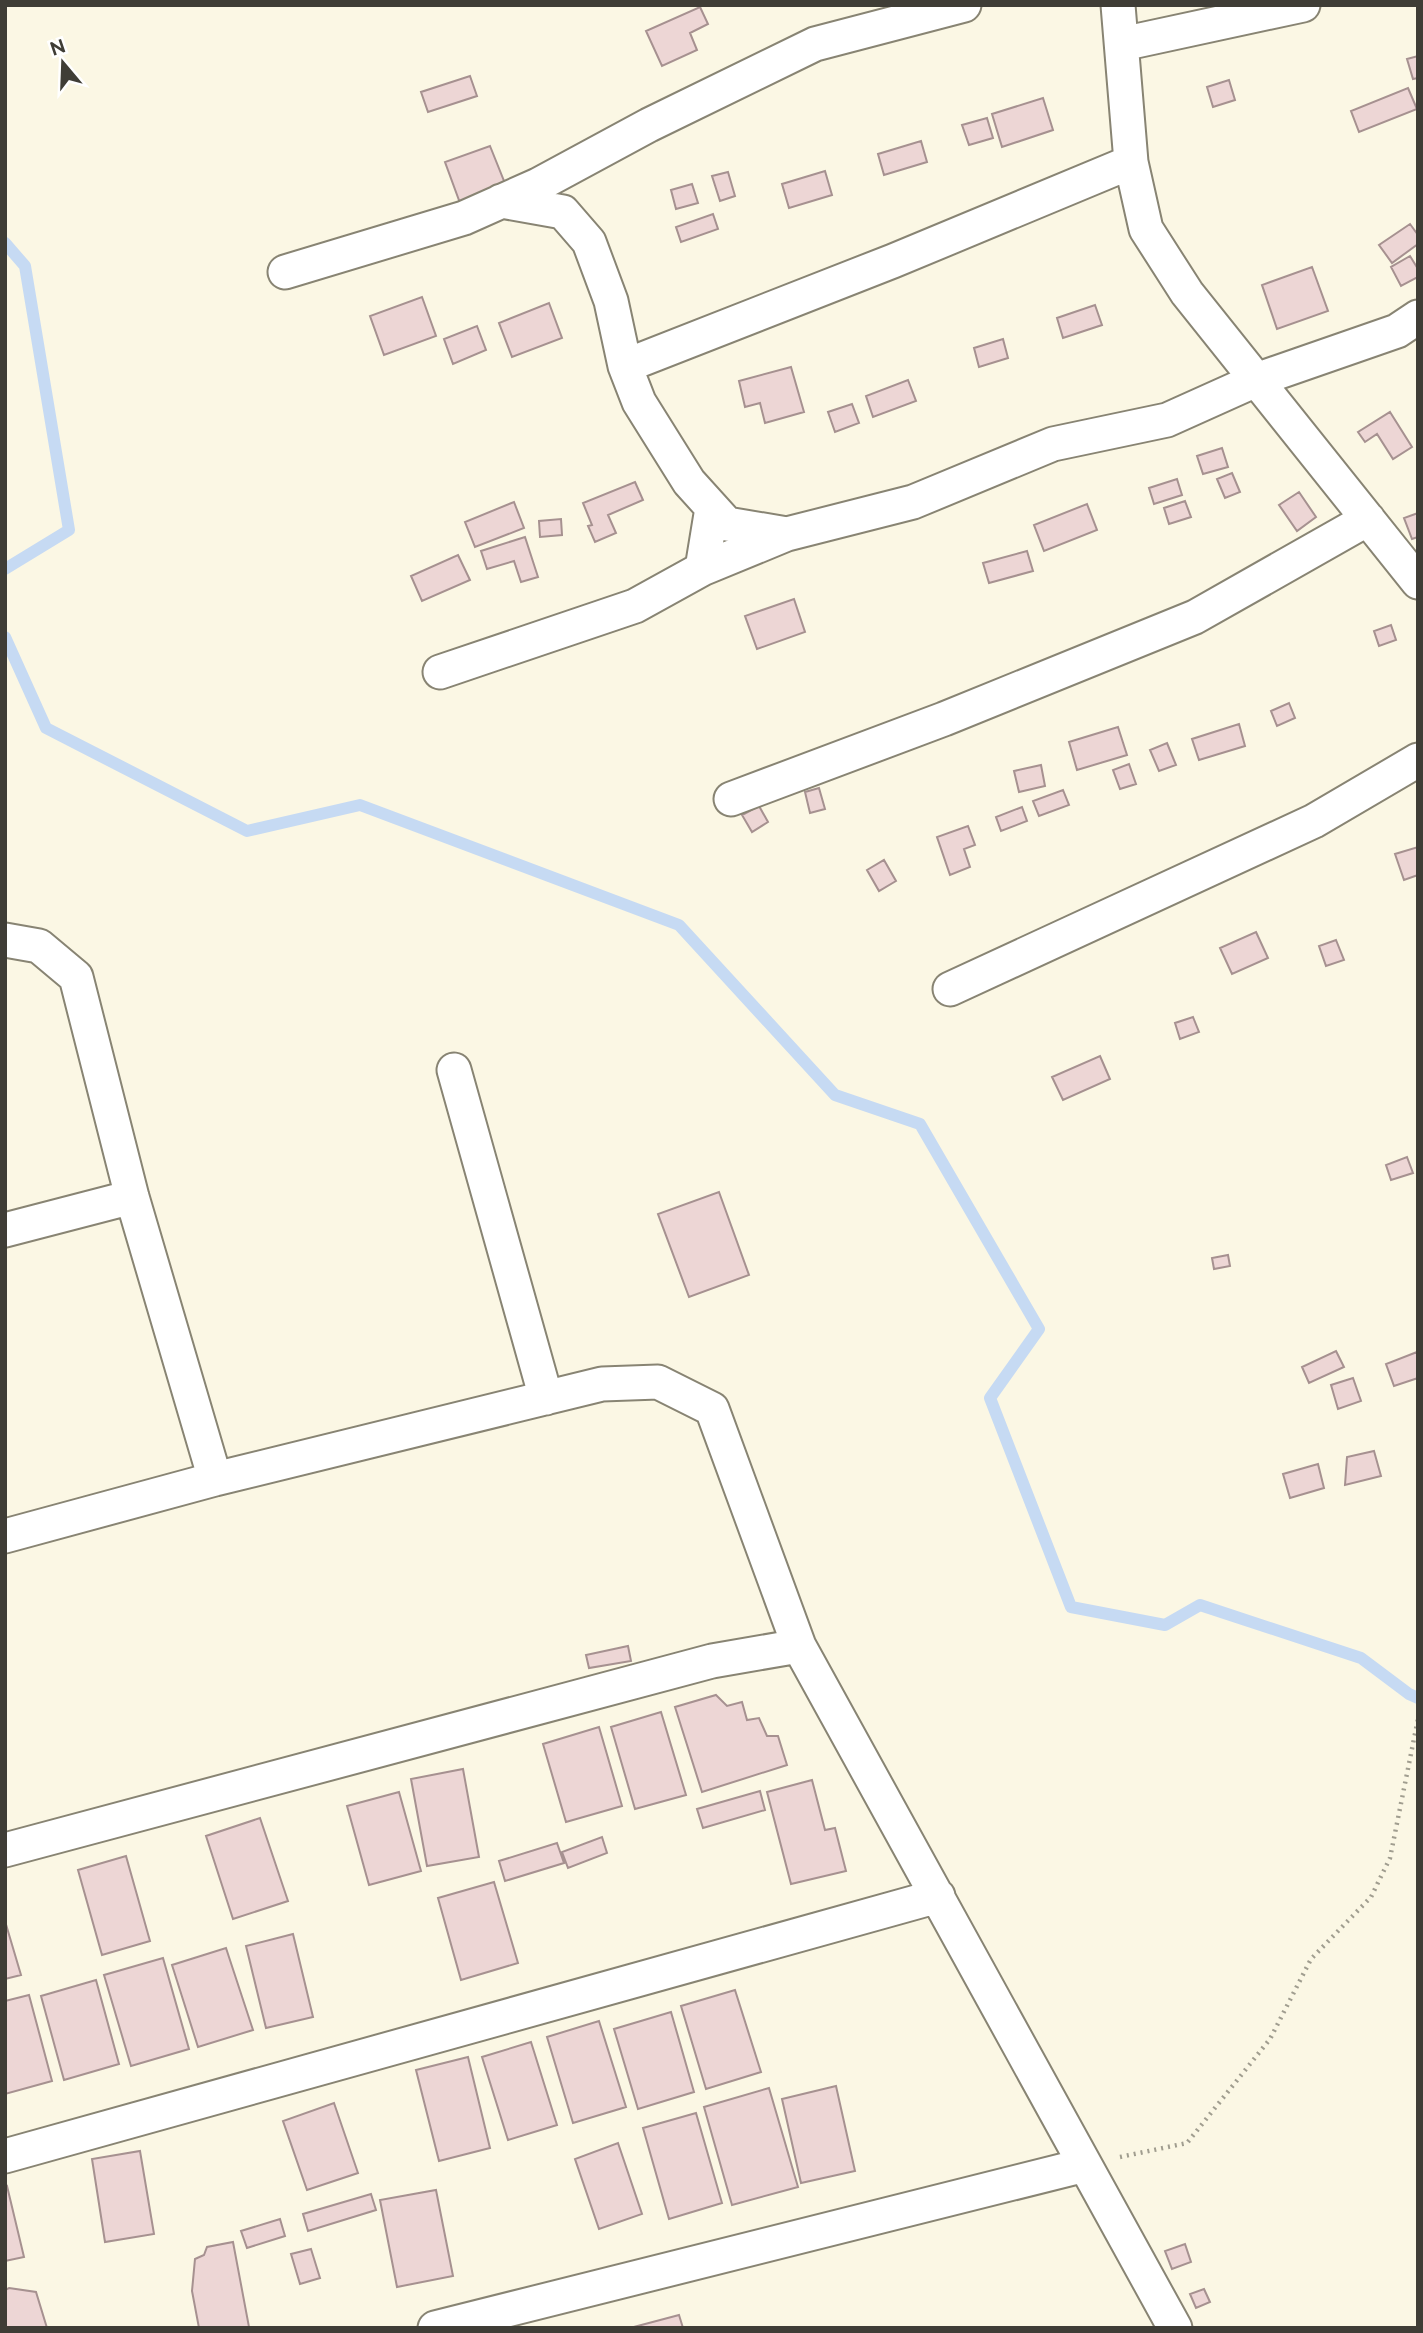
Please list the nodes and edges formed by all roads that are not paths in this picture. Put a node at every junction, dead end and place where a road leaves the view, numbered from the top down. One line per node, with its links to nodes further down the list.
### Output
1 (964, 5): 6 (street)
2 (1118, 5): 4 (street)
3 (1303, 5): 4 (street)
4 (1122, 44): 5 (street)
5 (1131, 162): 11 (street); 12 (street)
6 (572, 166): 7 (street); 8 (street)
7 (501, 201): 8 (street); 9 (street)
8 (564, 212): 11 (street)
9 (285, 272)
10 (1418, 317): 12 (street)
11 (625, 366): 13 (street)
12 (1256, 380): 14 (street); 15 (street)
13 (712, 508): 15 (street); 16 (street)
14 (1368, 519): 17 (street); 20 (street)
15 (787, 534): 16 (street)
16 (702, 569): 18 (street)
17 (1418, 582)
18 (440, 672)
19 (1418, 760): 22 (street)
20 (731, 799)
21 (5, 940): 24 (street)
22 (950, 989)
23 (454, 1070): 26 (street)
24 (132, 1197): 25 (street); 27 (street)
25 (5, 1230)
26 (546, 1398): 27 (street); 29 (street)
27 (215, 1479): 28 (street)
28 (5, 1536)
29 (799, 1646): 30 (street); 31 (street)
30 (5, 1850)
31 (938, 1896): 32 (street); 33 (street)
32 (5, 2156)
33 (1085, 2165): 34 (street); 35 (street)
34 (435, 2328)
35 (1175, 2328)

